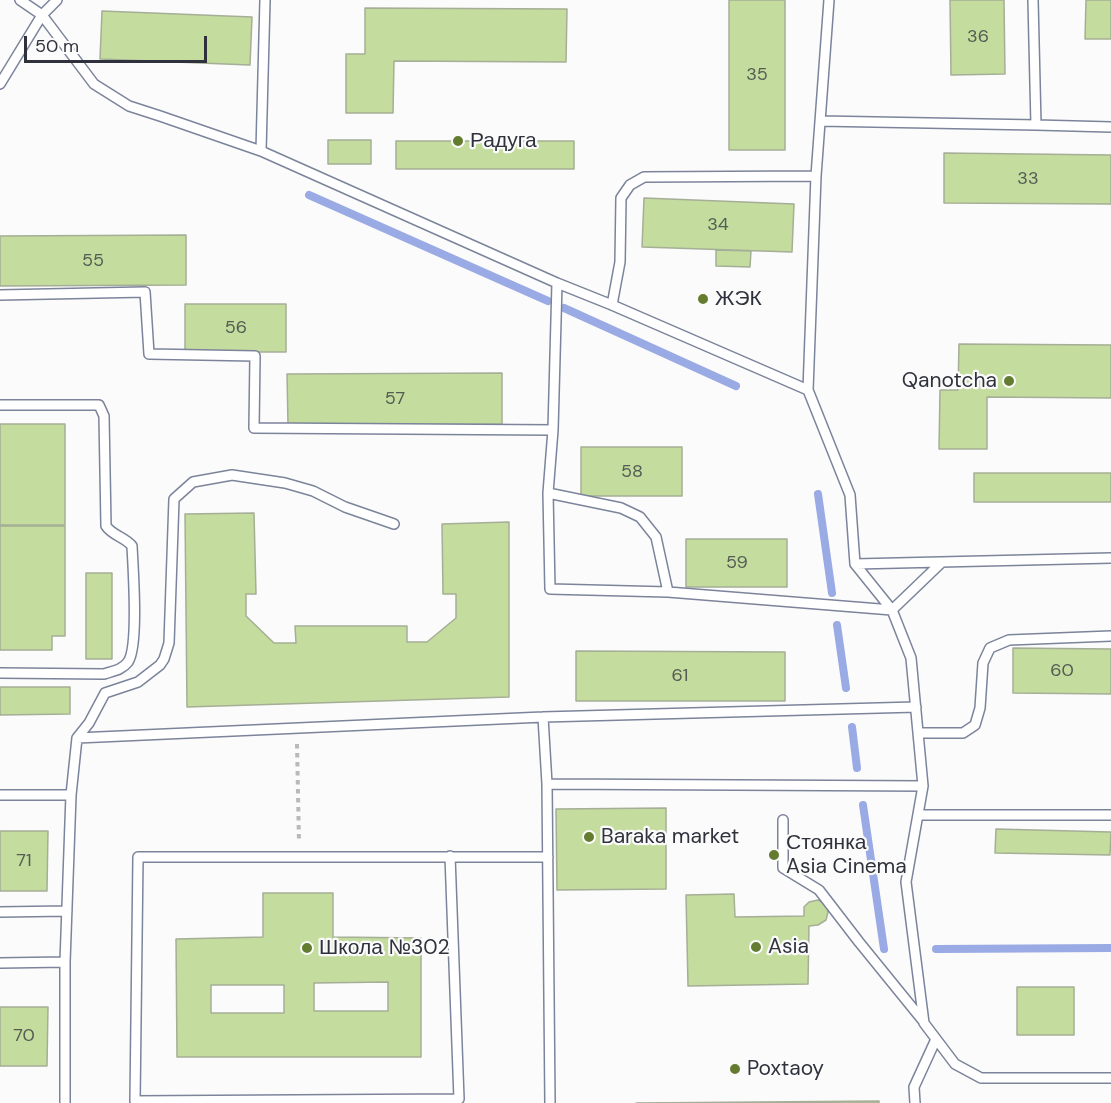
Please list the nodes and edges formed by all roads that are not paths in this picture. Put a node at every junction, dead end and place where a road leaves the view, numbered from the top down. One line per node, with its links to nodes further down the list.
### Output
1 (20, 0): 6 (lane)
2 (57, 0): 6 (lane)
3 (265, 0): 11 (lane)
4 (829, 0): 8 (lane)
5 (1033, 0): 9 (lane)
6 (42, 15): 7 (lane); 11 (lane)
7 (0, 84)
8 (820, 122): 9 (lane); 12 (lane)
9 (1036, 125): 10 (lane)
10 (1111, 127)
11 (261, 151): 13 (lane)
12 (816, 176): 15 (lane); 16 (lane)
13 (557, 284): 15 (lane); 18 (lane)
14 (0, 295): 18 (lane)
15 (612, 305): 16 (lane)
16 (808, 390): 23 (lane)
17 (0, 405): 28 (lane)
18 (553, 430): 19 (lane)
19 (548, 493): 24 (lane); 24 (lane)
20 (394, 524): 29 (lane)
21 (1111, 558): 22 (lane)
22 (942, 562): 23 (lane); 25 (lane)
23 (855, 564): 25 (lane)
24 (668, 592): 25 (lane)
25 (892, 609): 30 (lane)
26 (1111, 636): 32 (lane)
27 (0, 673): 28 (lane)
28 (104, 674): 29 (lane)
29 (105, 693): 33 (lane)
30 (916, 707): 31 (lane); 32 (lane)
31 (543, 717): 33 (lane); 34 (lane)
32 (919, 734): 35 (lane)
33 (77, 738): 37 (lane)
34 (547, 784): 35 (lane); 42 (lane)
35 (923, 786): 39 (lane)
36 (0, 795): 37 (lane)
37 (71, 795): 43 (lane)
38 (1111, 814): 39 (lane)
39 (918, 815): 47 (lane)
40 (783, 820): 47 (lane)
41 (450, 856): 41 (lane); 42 (lane)
42 (548, 856): 51 (lane)
43 (67, 911): 44 (lane); 45 (lane)
44 (0, 912)
45 (65, 962): 46 (lane); 50 (lane)
46 (0, 963)
47 (924, 1023): 48 (lane)
48 (936, 1039): 49 (lane); 52 (lane)
49 (1111, 1078)
50 (65, 1103)
51 (550, 1103)
52 (915, 1103)

